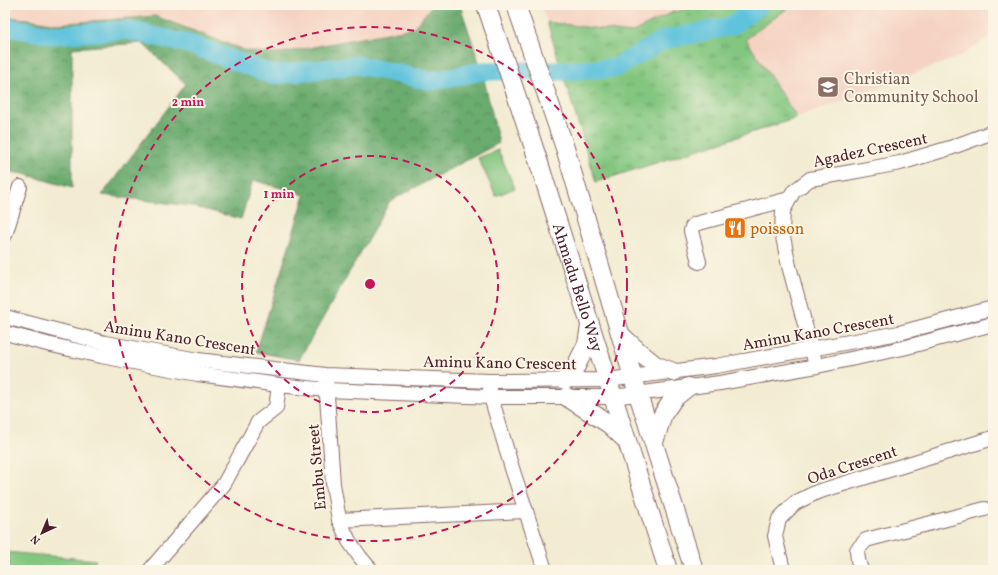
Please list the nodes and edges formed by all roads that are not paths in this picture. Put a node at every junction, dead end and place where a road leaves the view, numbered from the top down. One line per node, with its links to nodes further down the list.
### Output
1 (486, 5): 11 (main road, Ahmadu Bello Way)
2 (516, 5): 13 (main road, Ahmadu Bello Way)
3 (993, 132): 5 (street, Agadez Crescent)
4 (20, 186): 6 (street)
5 (789, 199): 7 (street); 14 (street, Agadez Crescent)
6 (5, 235)
7 (699, 262)
8 (993, 308): 14 (street, Aminu Kano Crescent)
9 (5, 317): 17 (street, Aminu Kano Crescent)
10 (993, 324): 15 (street, Aminu Kano Crescent)
11 (590, 326): 19 (main road, Ahmadu Bello Way); 23 (main road)
12 (5, 333): 21 (street, Aminu Kano Crescent)
13 (621, 336): 16 (main road); 18 (main road, Ahmadu Bello Way)
14 (812, 349): 15 (street, Agadez Crescent); 16 (street, Aminu Kano Crescent)
15 (817, 366): 22 (street, Aminu Kano Crescent)
16 (673, 372): 18 (street, Aminu Kano Crescent)
17 (325, 375): 20 (street, Aminu Kano Crescent); 24 (street, Embu Street)
18 (633, 376): 19 (street, Aminu Kano Crescent); 25 (main road, Ahmadu Bello Way)
19 (607, 380): 23 (street, Aminu Kano Crescent); 27 (main road, Ahmadu Bello Way)
20 (489, 381): 23 (street, Aminu Kano Crescent); 26 (street)
21 (279, 385): 24 (street, Aminu Kano Crescent); 34 (street)
22 (688, 387): 25 (street, Aminu Kano Crescent); 30 (main road)
23 (566, 389): 26 (street, Aminu Kano Crescent); 27 (street, Aminu Kano Crescent); 29 (main road)
24 (326, 390): 26 (street, Aminu Kano Crescent); 33 (street, Embu Street)
25 (638, 394): 27 (street, Aminu Kano Crescent); 30 (main road, Ahmadu Bello Way)
26 (491, 397): 32 (street)
27 (613, 397): 29 (main road, Ahmadu Bello Way)
28 (993, 438): 39 (street, Oda Crescent)
29 (627, 441): 37 (main road, Ahmadu Bello Way)
30 (654, 442): 38 (main road, Ahmadu Bello Way)
31 (985, 509): 40 (street)
32 (526, 511): 33 (street); 36 (street)
33 (339, 520): 35 (street, Embu Street)
34 (150, 570)
35 (370, 570)
36 (545, 570)
37 (668, 570)
38 (694, 570)
39 (783, 570)
40 (861, 570)

